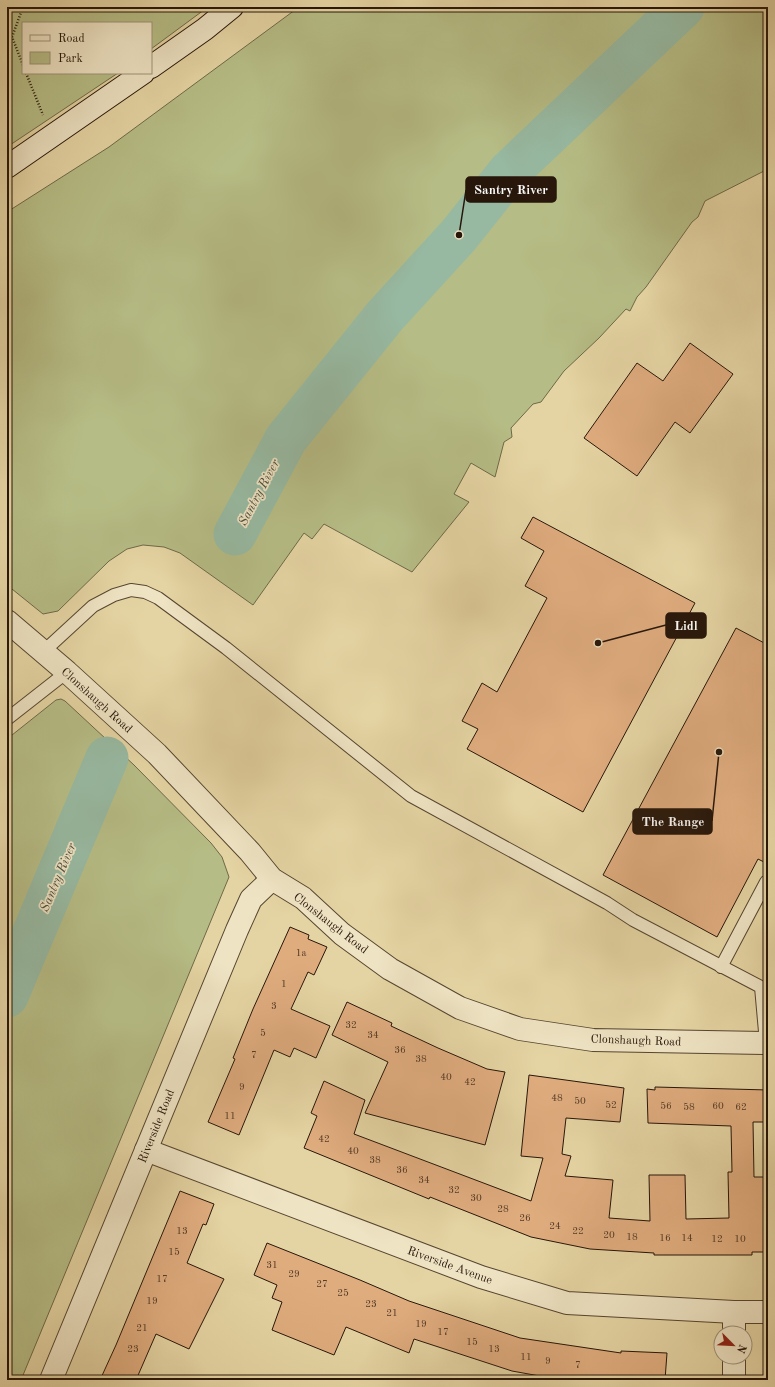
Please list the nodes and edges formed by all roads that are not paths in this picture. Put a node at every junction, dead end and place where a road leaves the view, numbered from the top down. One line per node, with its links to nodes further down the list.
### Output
1 (232, 7): 2 (street)
2 (152, 66)
3 (142, 74): 4 (street)
4 (7, 167)
5 (7, 621): 6 (street, Clonshaugh Road)
6 (43, 652): 7 (street, Clonshaugh Road); 11 (lane)
7 (67, 672): 8 (lane); 9 (street, Clonshaugh Road)
8 (7, 719)
9 (272, 879): 12 (street, Clonshaugh Road); 13 (street, Riverside Road)
10 (766, 882): 11 (lane)
11 (721, 966): 12 (lane)
12 (767, 1043)
13 (146, 1150): 15 (street, Riverside Avenue); 17 (street, Riverside Road)
14 (768, 1312): 15 (street, Riverside Avenue)
15 (734, 1322)
16 (734, 1365): 18 (street)
17 (51, 1380)
18 (734, 1380)

